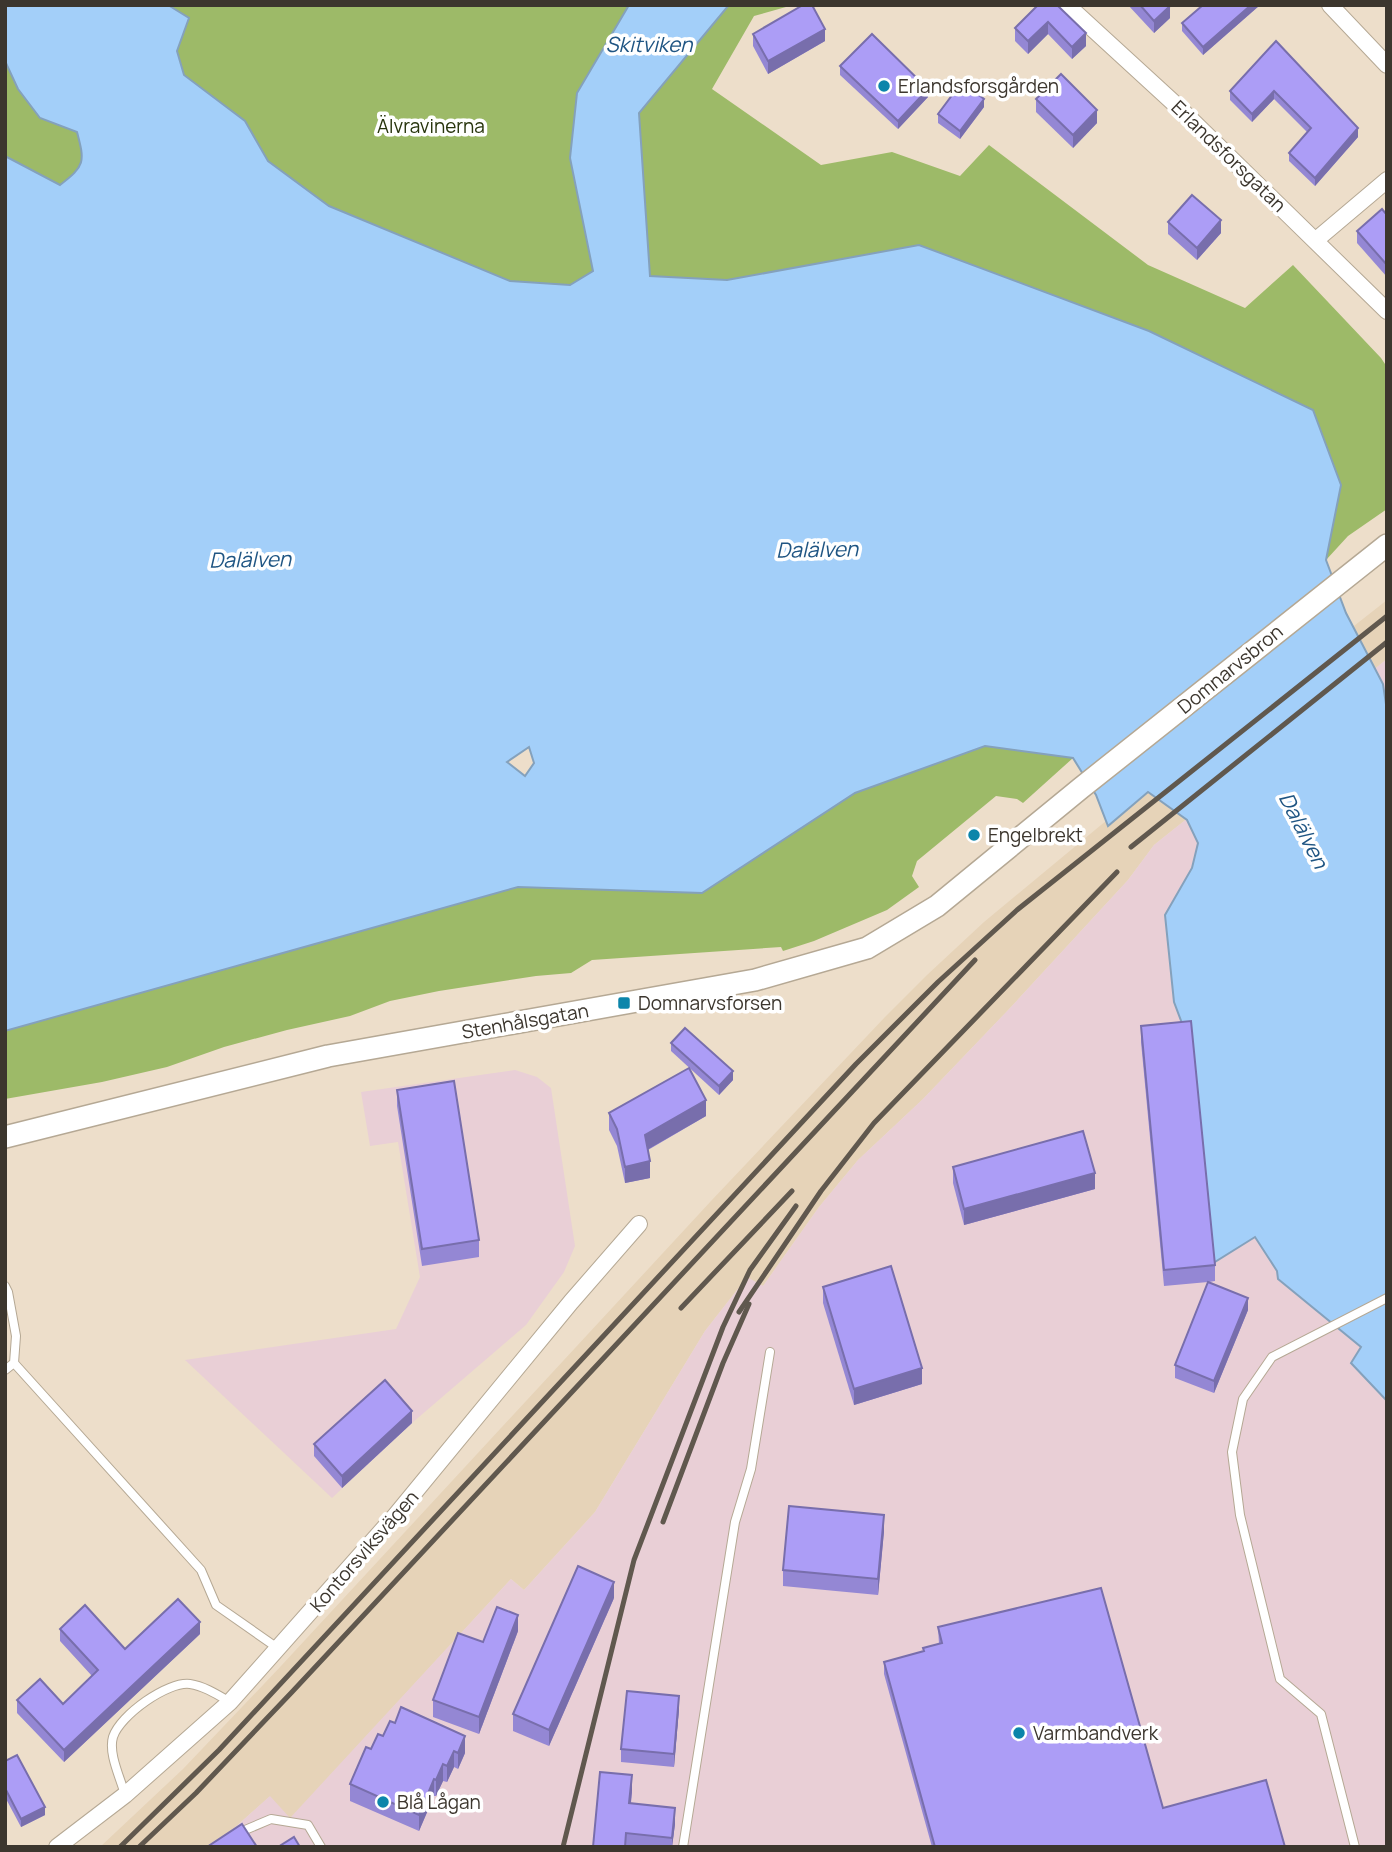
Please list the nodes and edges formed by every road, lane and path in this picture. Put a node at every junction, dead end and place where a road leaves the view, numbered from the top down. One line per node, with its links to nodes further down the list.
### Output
1 (1067, 5): 5 (street, Erlandsforsgatan)
2 (1330, 5): 3 (street)
3 (1387, 65)
4 (1387, 180): 5 (street)
5 (1316, 240): 6 (street, Erlandsforsgatan)
6 (1387, 311)
7 (1384, 547): 8 (street, Domnarvsbron)
8 (1081, 788): 9 (street, Stenhålsgatan)
9 (5, 1137)
10 (639, 1224): 16 (street, Kontorsviksvägen)
11 (5, 1286): 14 (lane)
12 (1387, 1298): 23 (lane)
13 (770, 1352): 22 (lane)
14 (14, 1363): 15 (lane); 16 (lane)
15 (5, 1370)
16 (279, 1649): 17 (street, Kontorsviksvägen)
17 (230, 1702): 18 (street, Kontorsviksvägen); 18 (lane)
18 (125, 1795): 20 (street, Kontorsviksvägen)
19 (228, 1838): 21 (lane)
20 (57, 1847)
21 (321, 1847)
22 (683, 1847)
23 (1355, 1847)

